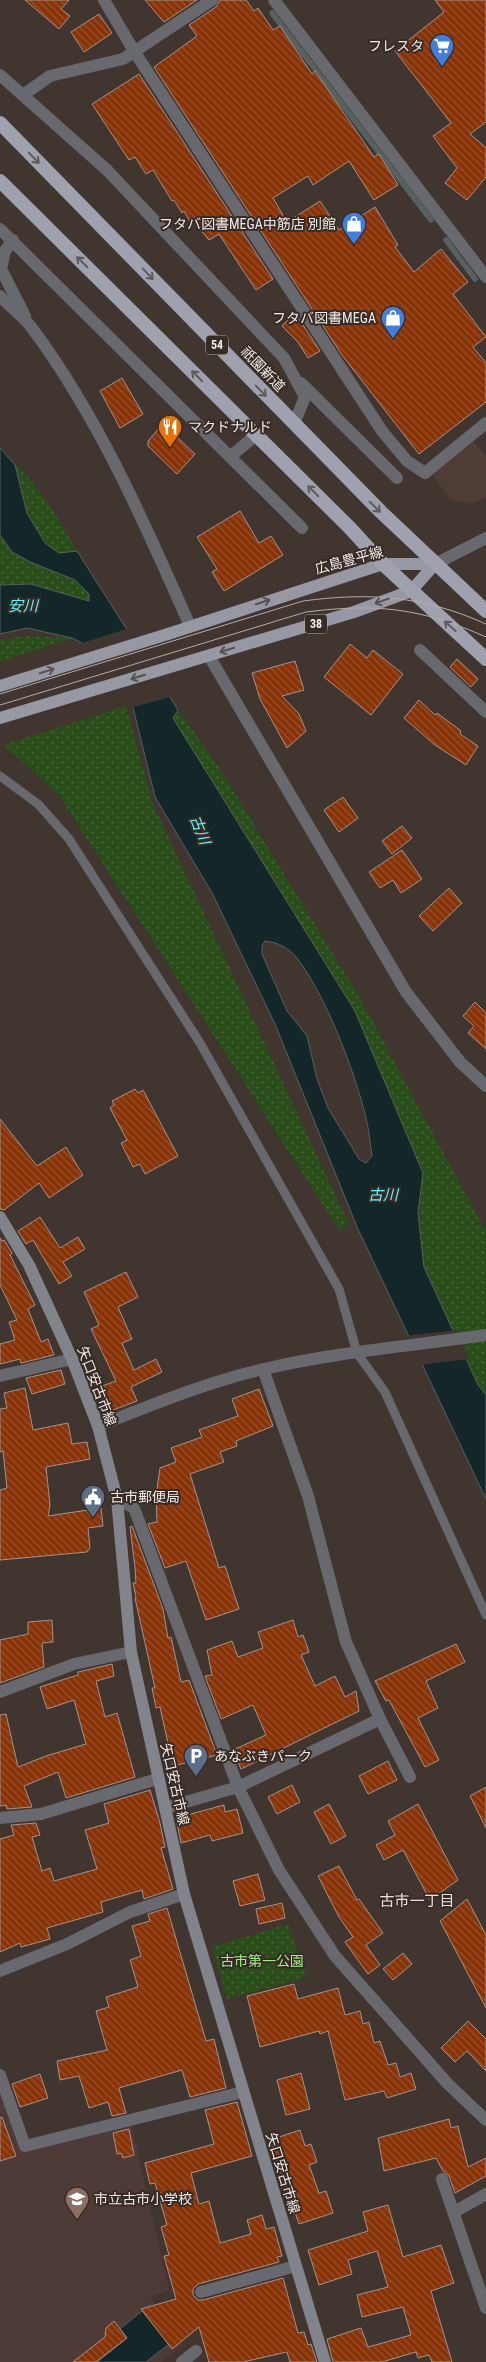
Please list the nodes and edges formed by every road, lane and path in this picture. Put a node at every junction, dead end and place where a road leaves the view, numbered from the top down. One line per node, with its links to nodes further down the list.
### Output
1 (104, 0): 4 (street)
2 (212, 0): 4 (street)
3 (274, 0): 11 (street)
4 (134, 52): 6 (street); 15 (street)
5 (0, 75): 6 (street)
6 (23, 96): 14 (street)
7 (0, 123): 16 (highway, 祇園新道 / 54, one-way to 16)
8 (0, 181): 17 (highway, one-way to 8)
9 (0, 229): 10 (street)
10 (12, 240): 13 (street); 18 (street)
11 (486, 277)
12 (0, 296): 13 (street)
13 (29, 325): 26 (street)
14 (292, 374): 16 (street); 19 (street)
15 (486, 423)
16 (294, 424): 23 (highway, 祇園新道 / 54, one-way to 23)
17 (256, 435): 18 (street); 22 (highway, one-way to 17)
18 (231, 456): 20 (street)
19 (397, 478)
20 (302, 528)
21 (486, 538): 23 (street)
22 (383, 564): 23 (main road, 広島豊平線); 24 (highway); 26 (main road, 広島豊平線, one-way to 22)
23 (435, 564): 24 (main road, 38); 25 (highway, 祇園新道 / 54)
24 (411, 591): 28 (main road, 38, one-way to 28); 29 (highway, one-way to 24)
25 (486, 611)
26 (190, 626): 30 (main road, 広島豊平線, one-way to 26)
27 (420, 650): 31 (street)
28 (209, 656): 32 (main road, 38, one-way to 32); 34 (street)
29 (486, 659)
30 (0, 686)
31 (486, 712)
32 (0, 718)
33 (0, 776): 37 (lane)
34 (486, 1086)
35 (2, 1223): 38 (main road, 矢口安古市線)
36 (486, 1335): 37 (street)
37 (363, 1352): 39 (street); 43 (lane)
38 (72, 1359): 40 (street); 41 (main road, 矢口安古市線)
39 (263, 1369): 41 (street); 46 (street)
40 (0, 1376)
41 (98, 1426): 42 (main road, 矢口安古市線)
42 (117, 1499): 44 (main road, 矢口安古市線); 49 (street)
43 (486, 1616)
44 (131, 1652): 45 (street); 48 (main road, 矢口安古市線)
45 (0, 1692)
46 (380, 1718): 47 (street); 49 (street)
47 (410, 1777)
48 (158, 1779): 50 (main road, 矢口安古市線); 51 (street)
49 (238, 1787): 50 (street); 56 (street)
50 (165, 1808): 52 (main road, 矢口安古市線)
51 (0, 1818)
52 (184, 1894): 53 (street); 55 (main road, 矢口安古市線)
53 (0, 1971)
54 (0, 2075): 55 (street)
55 (244, 2092): 60 (main road, 矢口安古市線)
56 (486, 2120)
57 (442, 2178): 59 (street)
58 (486, 2194): 59 (street)
59 (454, 2212): 62 (street)
60 (296, 2266): 61 (street); 65 (main road, 矢口安古市線)
61 (200, 2292)
62 (486, 2308)
63 (196, 2351): 64 (street)
64 (182, 2362)
65 (325, 2362)

